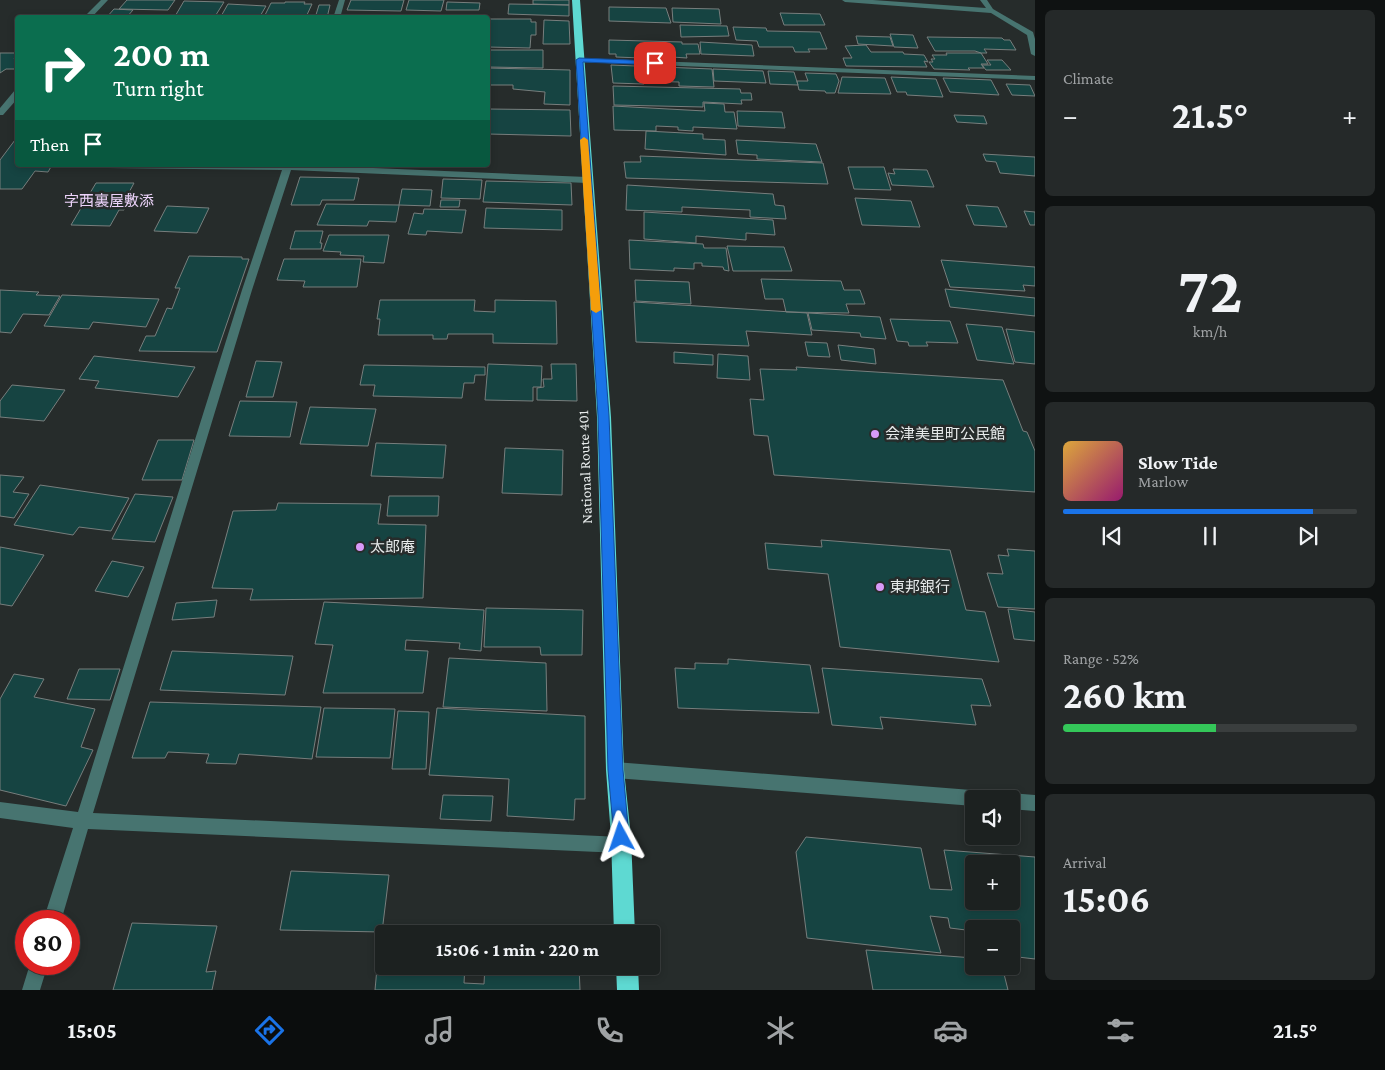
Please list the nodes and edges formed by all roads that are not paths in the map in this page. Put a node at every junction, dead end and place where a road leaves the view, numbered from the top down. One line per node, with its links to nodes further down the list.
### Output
1 (105, 0): 7 (street)
2 (342, 0): 8 (street)
3 (576, 0): 11 (highway, National Route 401)
4 (846, 0): 6 (street)
5 (983, 0): 6 (street)
6 (993, 11): 9 (street)
7 (89, 15)
8 (337, 15)
9 (1032, 31): 10 (street)
10 (1035, 54)
11 (579, 60): 12 (street); 18 (highway, National Route 401)
12 (1035, 78)
13 (15, 94): 14 (street)
14 (3, 104): 15 (street)
15 (0, 113)
16 (288, 167): 24 (street)
17 (309, 167): 18 (street)
18 (587, 180): 19 (highway, National Route 401)
19 (616, 770): 20 (street); 25 (highway, National Route 401)
20 (965, 798)
21 (1020, 802): 22 (street)
22 (1035, 803)
23 (0, 810): 24 (street)
24 (84, 821): 25 (street); 26 (street)
25 (621, 845): 27 (highway, National Route 401)
26 (56, 910)
27 (625, 925)
28 (35, 975): 30 (street)
29 (627, 975): 31 (highway)
30 (30, 990)
31 (628, 990)

